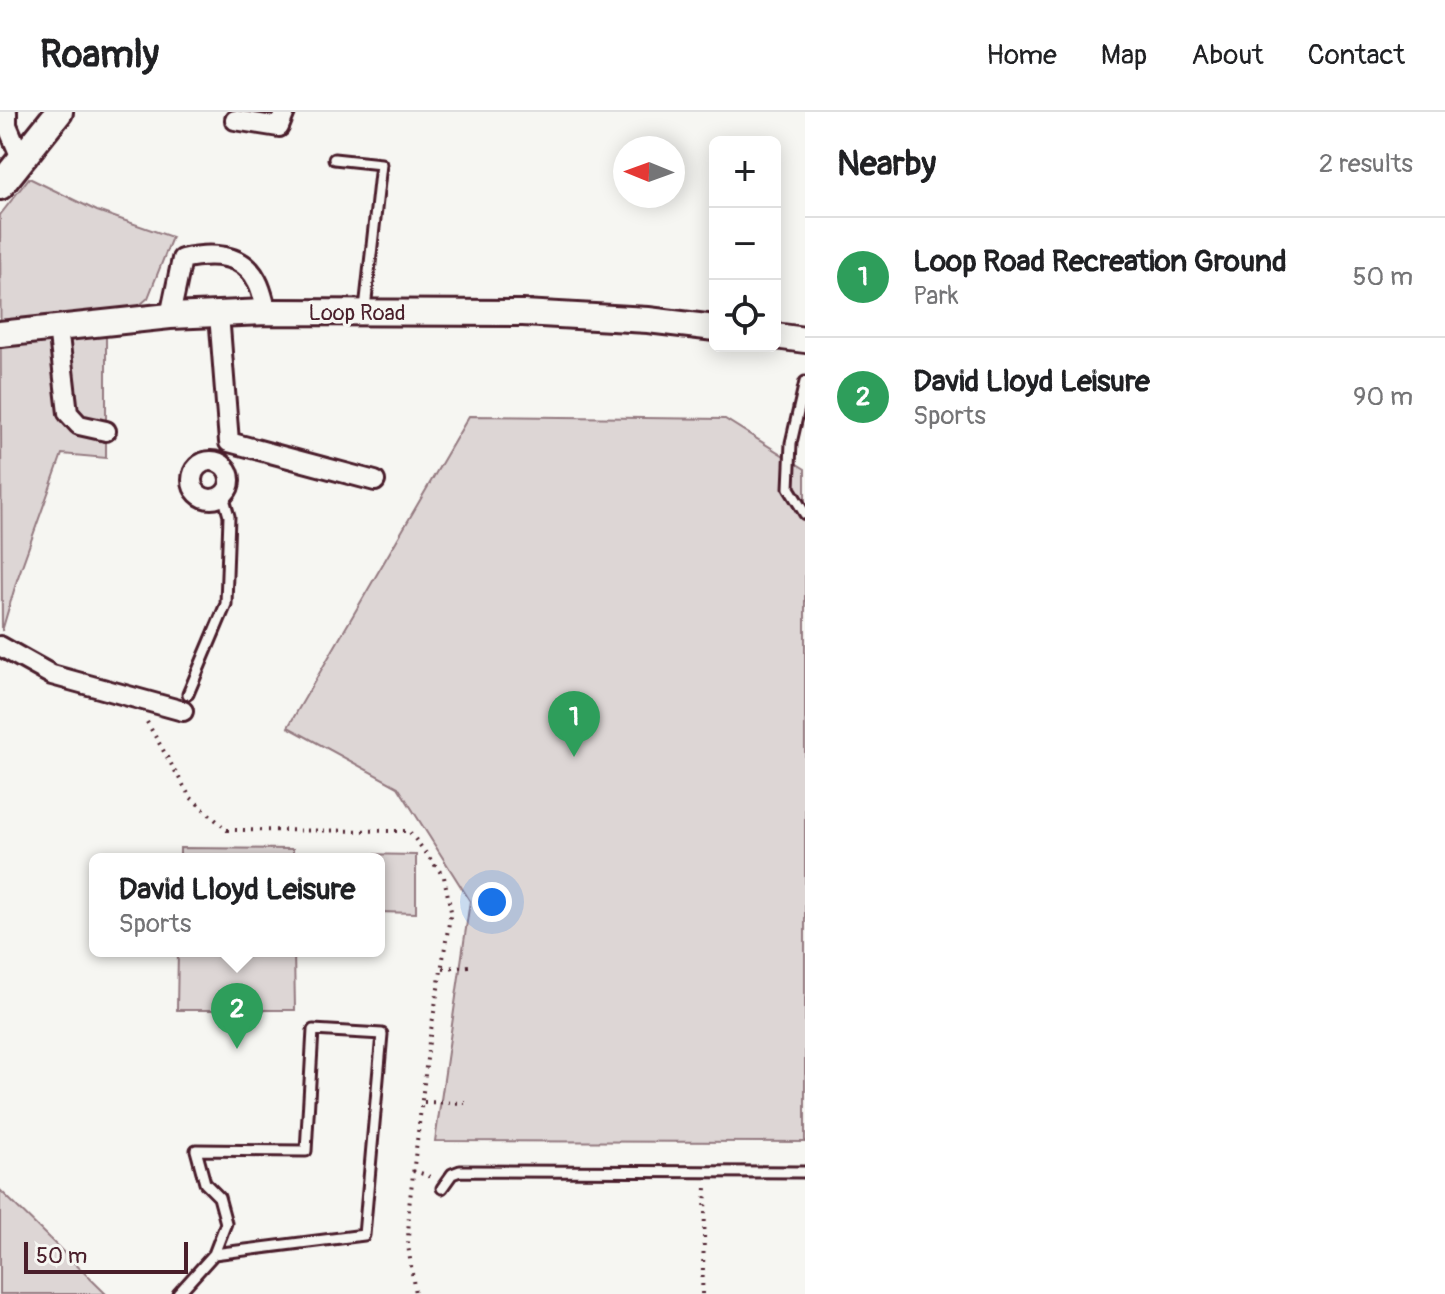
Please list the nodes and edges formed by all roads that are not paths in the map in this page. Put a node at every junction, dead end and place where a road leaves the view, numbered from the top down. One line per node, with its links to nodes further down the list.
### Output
1 (7, 112): 5 (street)
2 (59, 112): 5 (main road)
3 (285, 112): 4 (street)
4 (235, 120)
5 (21, 158): 7 (main road)
6 (334, 159): 9 (lane)
7 (0, 186)
8 (267, 312): 9 (main road, Loop Road); 10 (main road, Loop Road); 11 (street)
9 (365, 313): 13 (main road, Loop Road)
10 (219, 314): 11 (main road, Loop Road); 19 (street)
11 (170, 316): 12 (main road, Loop Road)
12 (58, 327): 14 (main road, Loop Road); 18 (street)
13 (709, 327)
14 (0, 334)
15 (781, 337): 16 (main road)
16 (805, 340)
17 (805, 382): 23 (lane)
18 (106, 431)
19 (229, 442): 20 (street); 21 (street)
20 (222, 464): 22 (street); 22 (street)
21 (375, 481)
22 (223, 495): 25 (lane)
23 (805, 514)
24 (0, 646): 25 (street)
25 (185, 703)
26 (805, 1172): 27 (lane)
27 (442, 1188)
28 (214, 1254): 28 (lane); 29 (lane)
29 (178, 1294)

